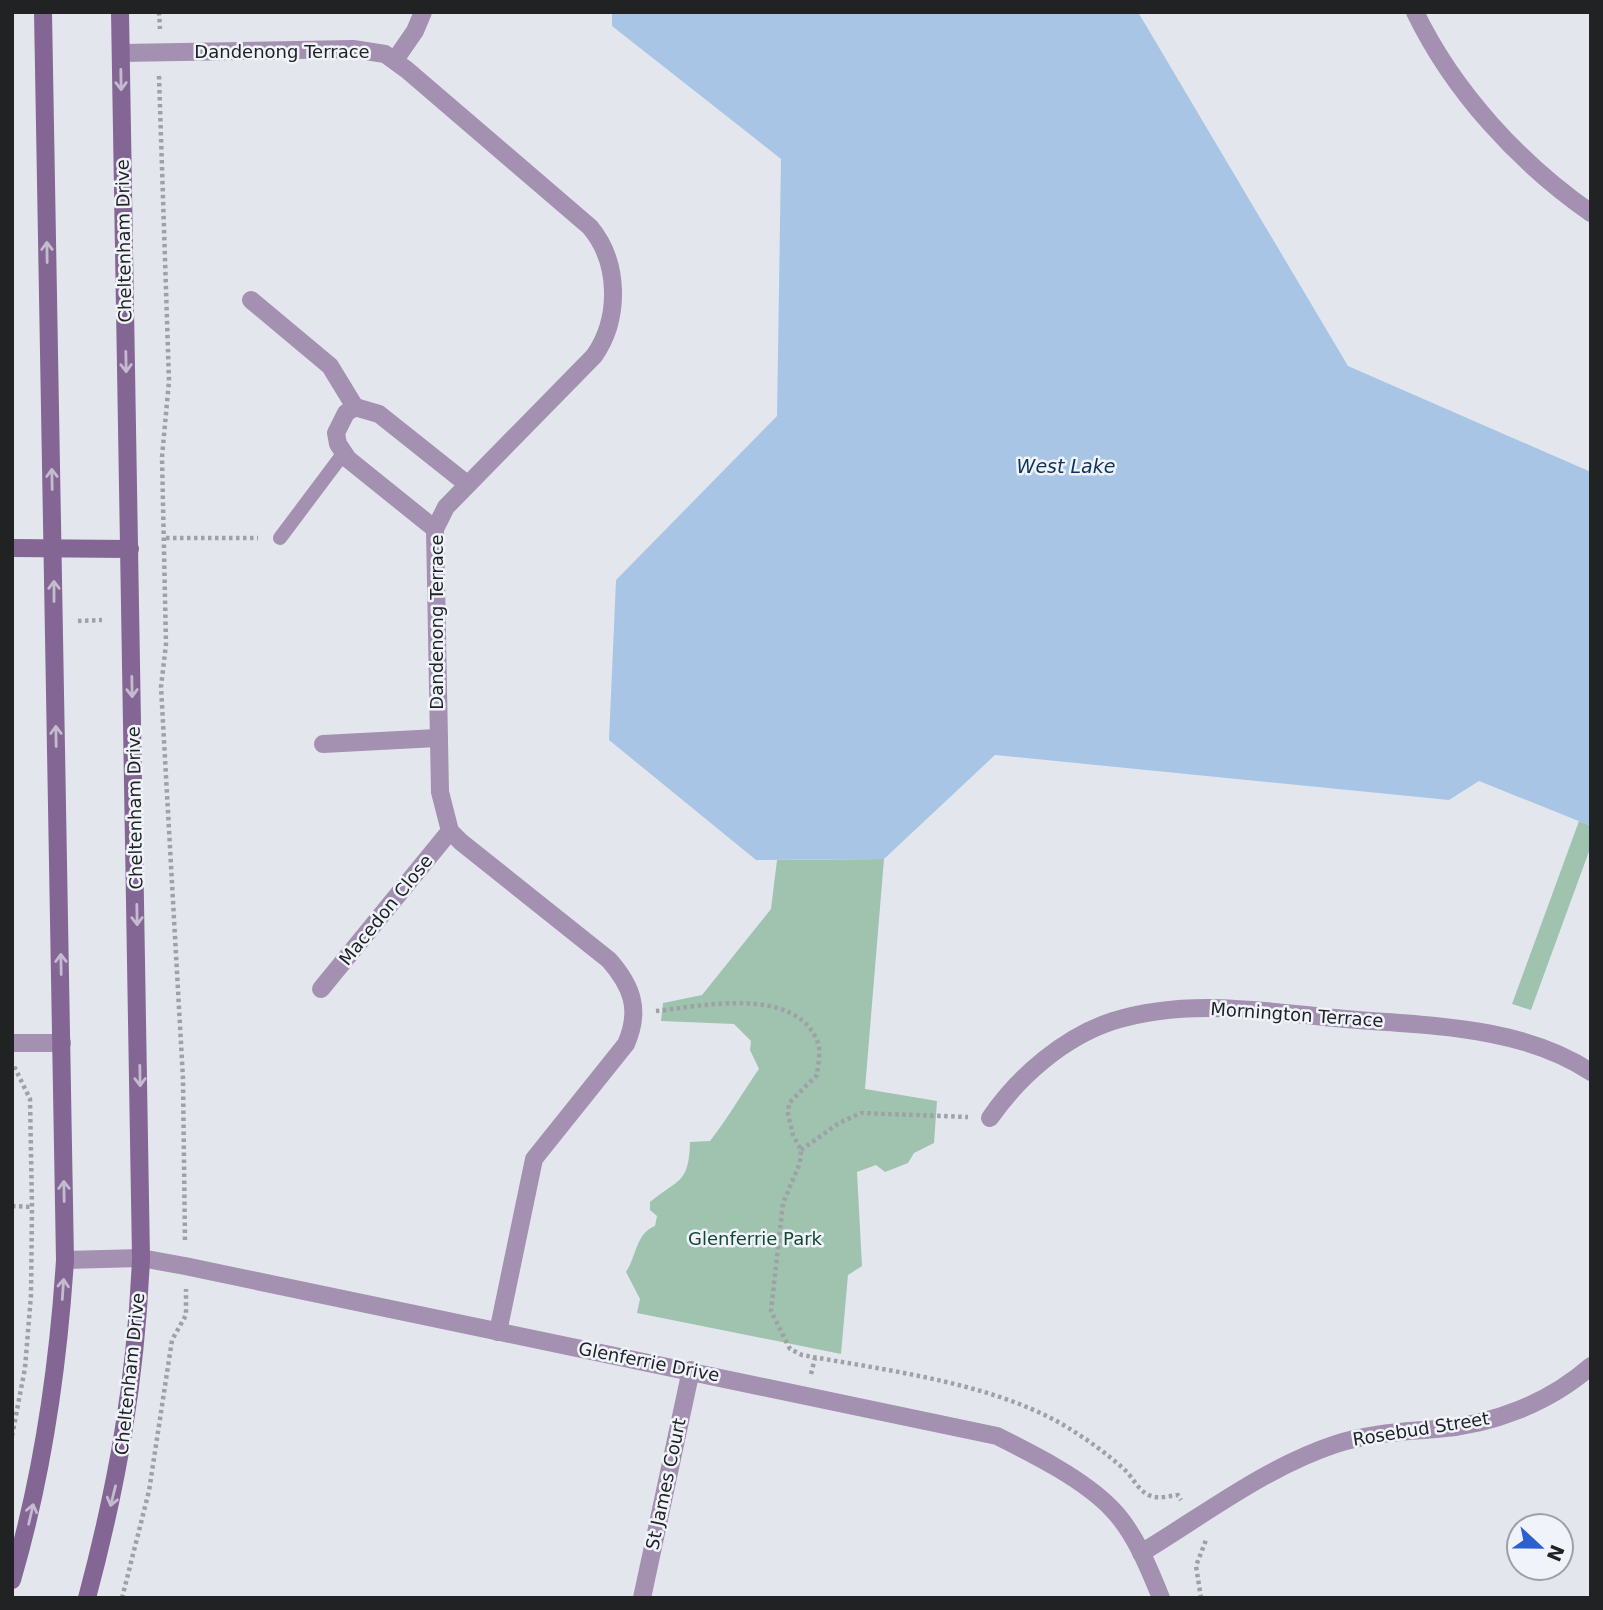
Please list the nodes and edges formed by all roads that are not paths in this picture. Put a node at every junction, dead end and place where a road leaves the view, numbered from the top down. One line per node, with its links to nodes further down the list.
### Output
1 (43, 12): 15 (main road, one-way to 1)
2 (120, 12): 5 (main road, Cheltenham Drive)
3 (423, 12): 6 (street)
4 (1415, 12): 7 (street)
5 (121, 53): 6 (street, Dandenong Terrace); 16 (main road, Cheltenham Drive, one-way to 16)
6 (395, 60): 11 (street, Dandenong Terrace)
7 (1591, 213)
8 (251, 300): 9 (street)
9 (355, 407): 10 (street); 11 (street)
10 (343, 454): 12 (street); 13 (lane)
11 (467, 484): 12 (street, Dandenong Terrace)
12 (435, 529): 17 (street, Dandenong Terrace)
13 (280, 538)
14 (12, 548): 15 (main road)
15 (54, 548): 16 (main road); 21 (main road, one-way to 15)
16 (130, 548): 25 (main road, Cheltenham Drive, one-way to 25)
17 (437, 738): 18 (street); 19 (street, Dandenong Terrace)
18 (323, 744)
19 (450, 831): 20 (street, Macedon Close); 27 (street)
20 (321, 989)
21 (62, 1043): 22 (street); 26 (main road, one-way to 21)
22 (12, 1044)
23 (1591, 1072): 24 (street, Mornington Terrace)
24 (990, 1118)
25 (141, 1258): 26 (street, Glenferrie Drive); 27 (street, Glenferrie Drive); 32 (main road, Cheltenham Drive, one-way to 32)
26 (65, 1260): 31 (main road, one-way to 26)
27 (498, 1332): 29 (street, Glenferrie Drive)
28 (1591, 1366): 30 (street, Rosebud Street)
29 (691, 1370): 30 (street, Glenferrie Drive); 33 (street, St James Court)
30 (1141, 1553): 34 (street, Glenferrie Drive)
31 (12, 1580)
32 (87, 1598)
33 (642, 1598)
34 (1161, 1598)

